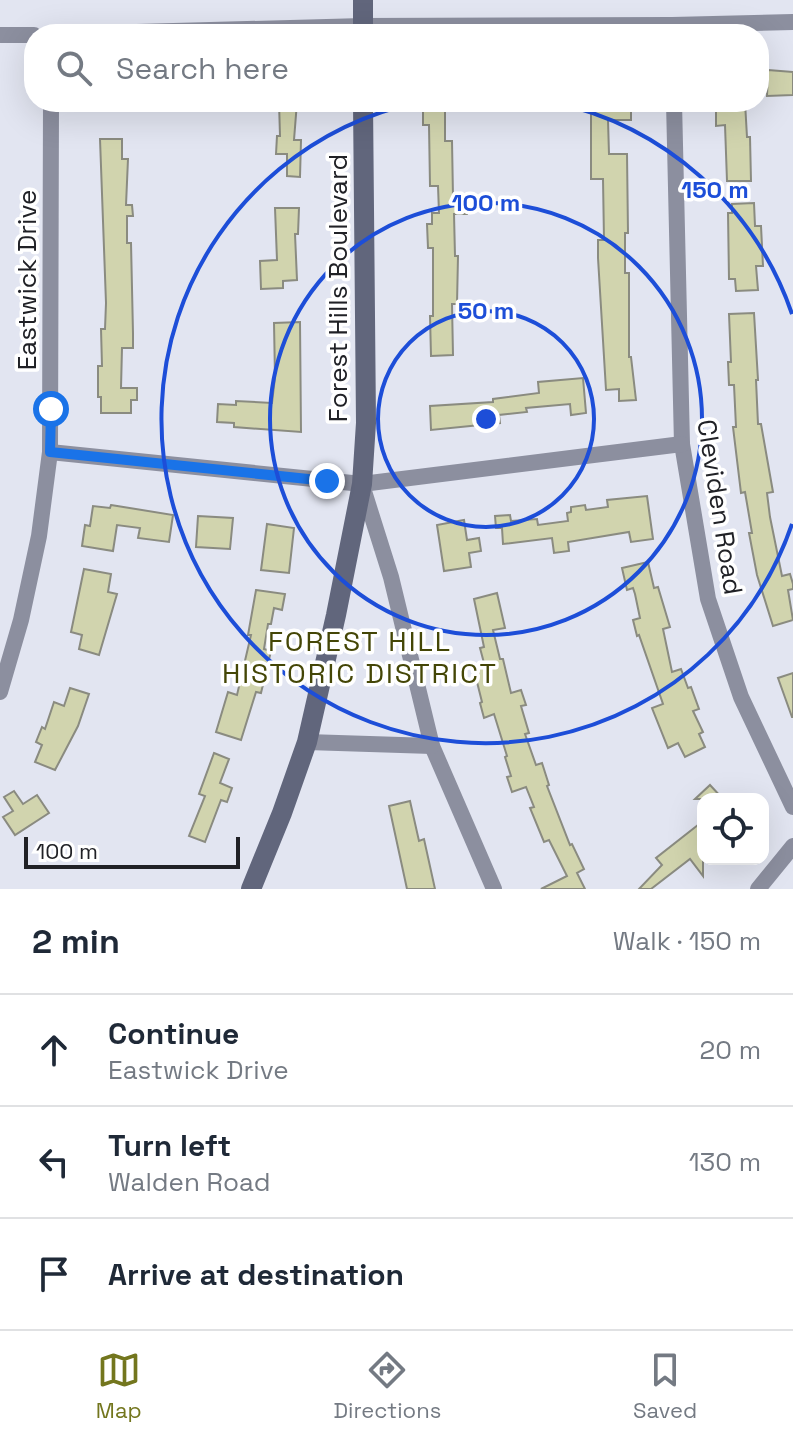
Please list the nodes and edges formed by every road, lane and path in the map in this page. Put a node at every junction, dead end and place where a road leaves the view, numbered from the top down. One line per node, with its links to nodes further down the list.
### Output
1 (363, 0): 3 (street)
2 (793, 22): 4 (street)
3 (363, 24)
4 (763, 24)
5 (0, 35): 6 (street)
6 (24, 35)
7 (51, 112): 11 (street, Eastwick Drive)
8 (363, 112): 12 (street, Forest Hills Boulevard)
9 (674, 112): 10 (street, Cleviden Road)
10 (682, 444): 12 (street); 16 (street, Cleviden Road)
11 (50, 452): 12 (street); 13 (street, Eastwick Drive)
12 (362, 484): 14 (street, Forest Hills Boulevard); 15 (street)
13 (0, 692)
14 (307, 742): 15 (street); 18 (street, Forest Hills Boulevard)
15 (432, 746): 19 (street)
16 (793, 807)
17 (793, 846): 20 (street)
18 (251, 889)
19 (494, 889)
20 (758, 889)

